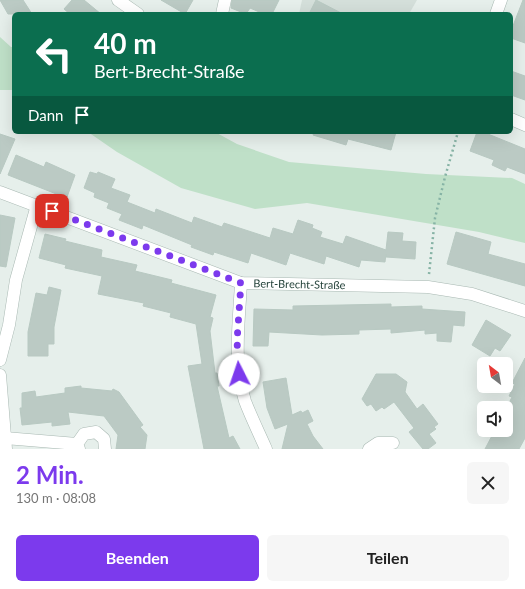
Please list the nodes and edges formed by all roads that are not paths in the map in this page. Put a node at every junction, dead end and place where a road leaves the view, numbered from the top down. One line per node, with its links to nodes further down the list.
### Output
1 (118, 0): 4 (street)
2 (225, 0): 5 (street)
3 (501, 0): 6 (street)
4 (135, 12)
5 (222, 12)
6 (497, 12)
7 (513, 120): 8 (street)
8 (525, 125)
9 (0, 192): 10 (street, Bert-Brecht-Straße)
10 (37, 205): 11 (street, Bert-Brecht-Straße); 13 (street)
11 (241, 283): 12 (street, Bert-Brecht-Straße); 19 (street)
12 (525, 311)
13 (0, 360)
14 (0, 375): 15 (street)
15 (5, 444): 17 (street)
16 (393, 444): 20 (street)
17 (78, 446): 18 (street)
18 (105, 449)
19 (266, 449)
20 (369, 449)

